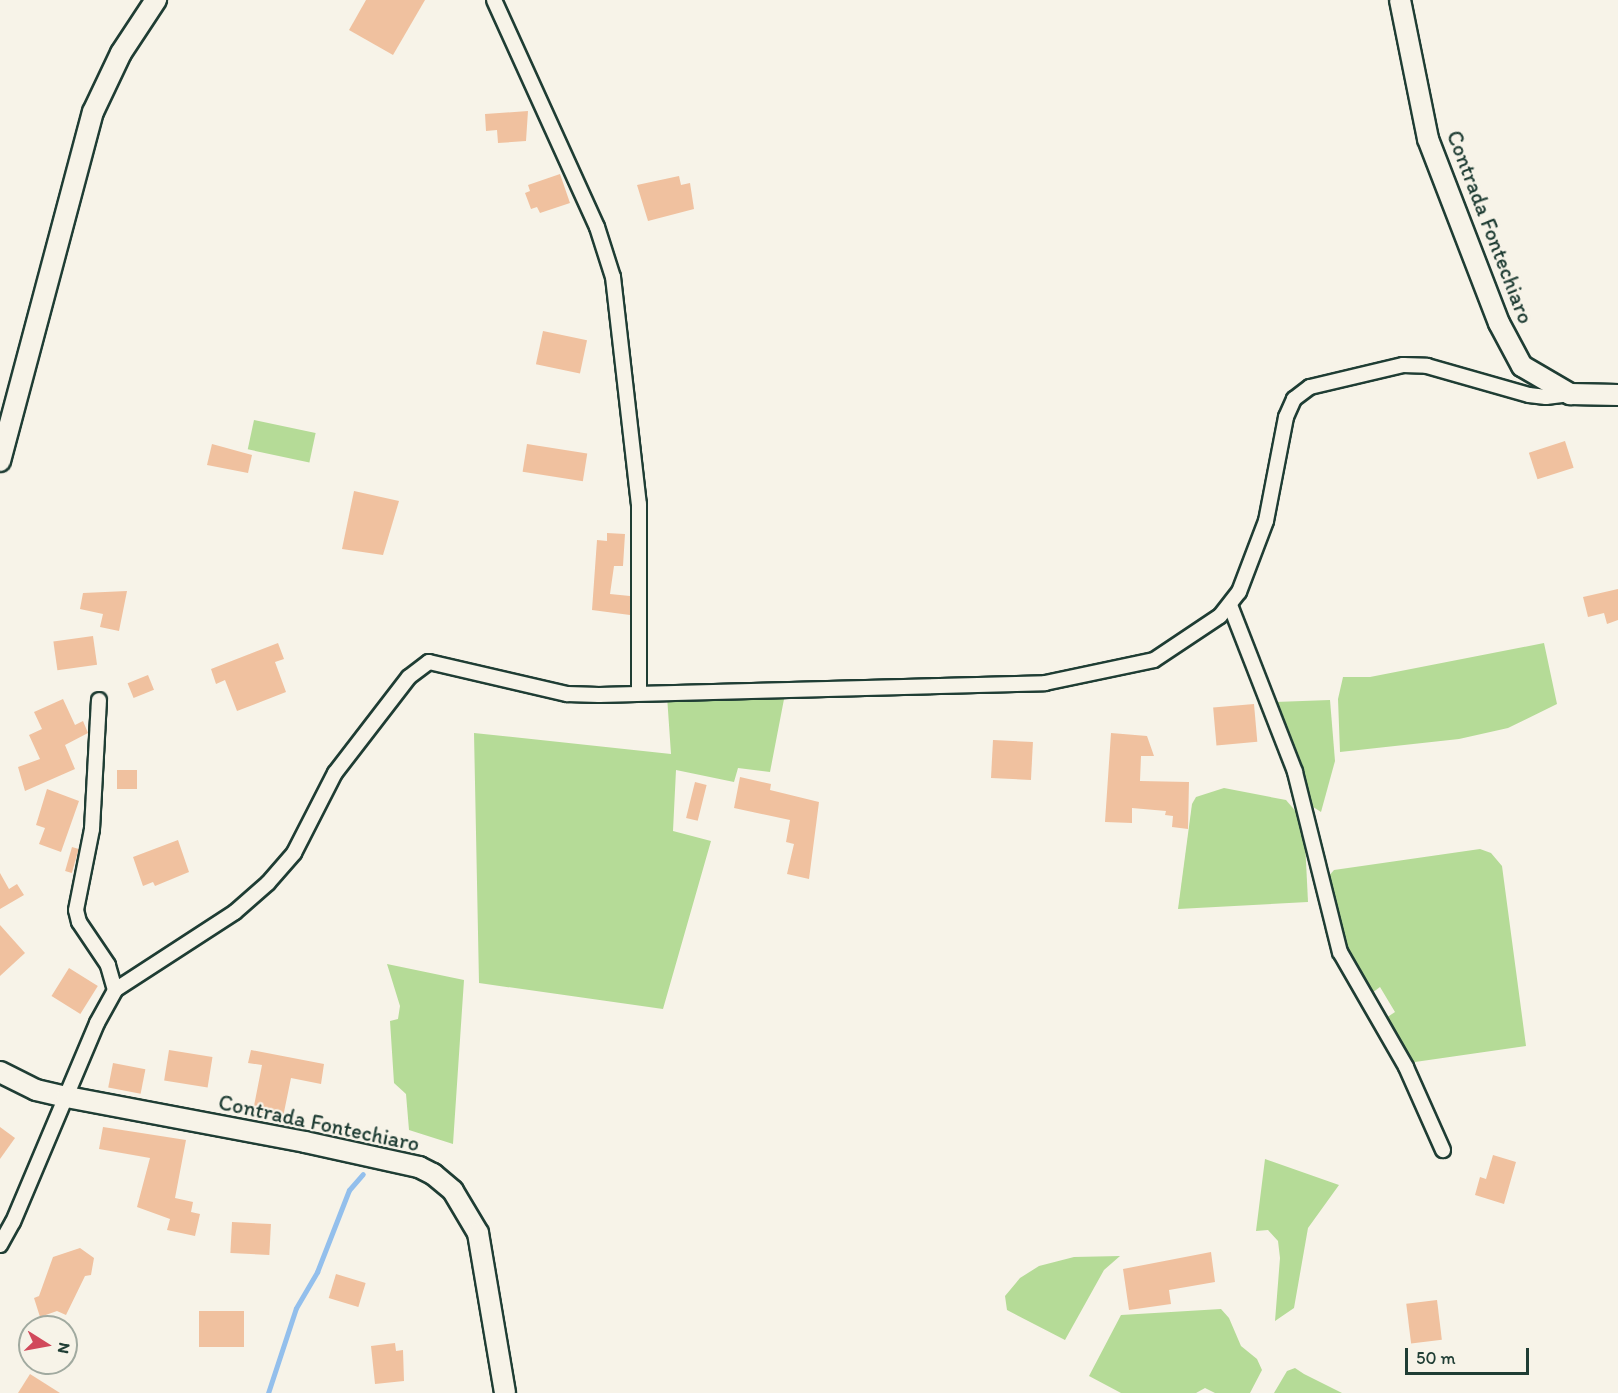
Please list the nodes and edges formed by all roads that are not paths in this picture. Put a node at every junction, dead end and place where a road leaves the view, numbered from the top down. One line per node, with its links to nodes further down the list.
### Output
1 (156, 0): 6 (main road)
2 (494, 0): 8 (street)
3 (1400, 0): 4 (main road, Contrada Fontechiaro)
4 (1570, 394): 5 (main road, Contrada Fontechiaro); 7 (street)
5 (1618, 395)
6 (0, 460)
7 (1230, 605): 8 (street); 13 (street)
8 (639, 691): 10 (street)
9 (99, 700): 10 (street)
10 (115, 990): 12 (street)
11 (0, 1072): 12 (main road, Contrada Fontechiaro)
12 (67, 1097): 14 (street); 15 (main road, Contrada Fontechiaro)
13 (1443, 1150)
14 (0, 1245)
15 (505, 1393)

